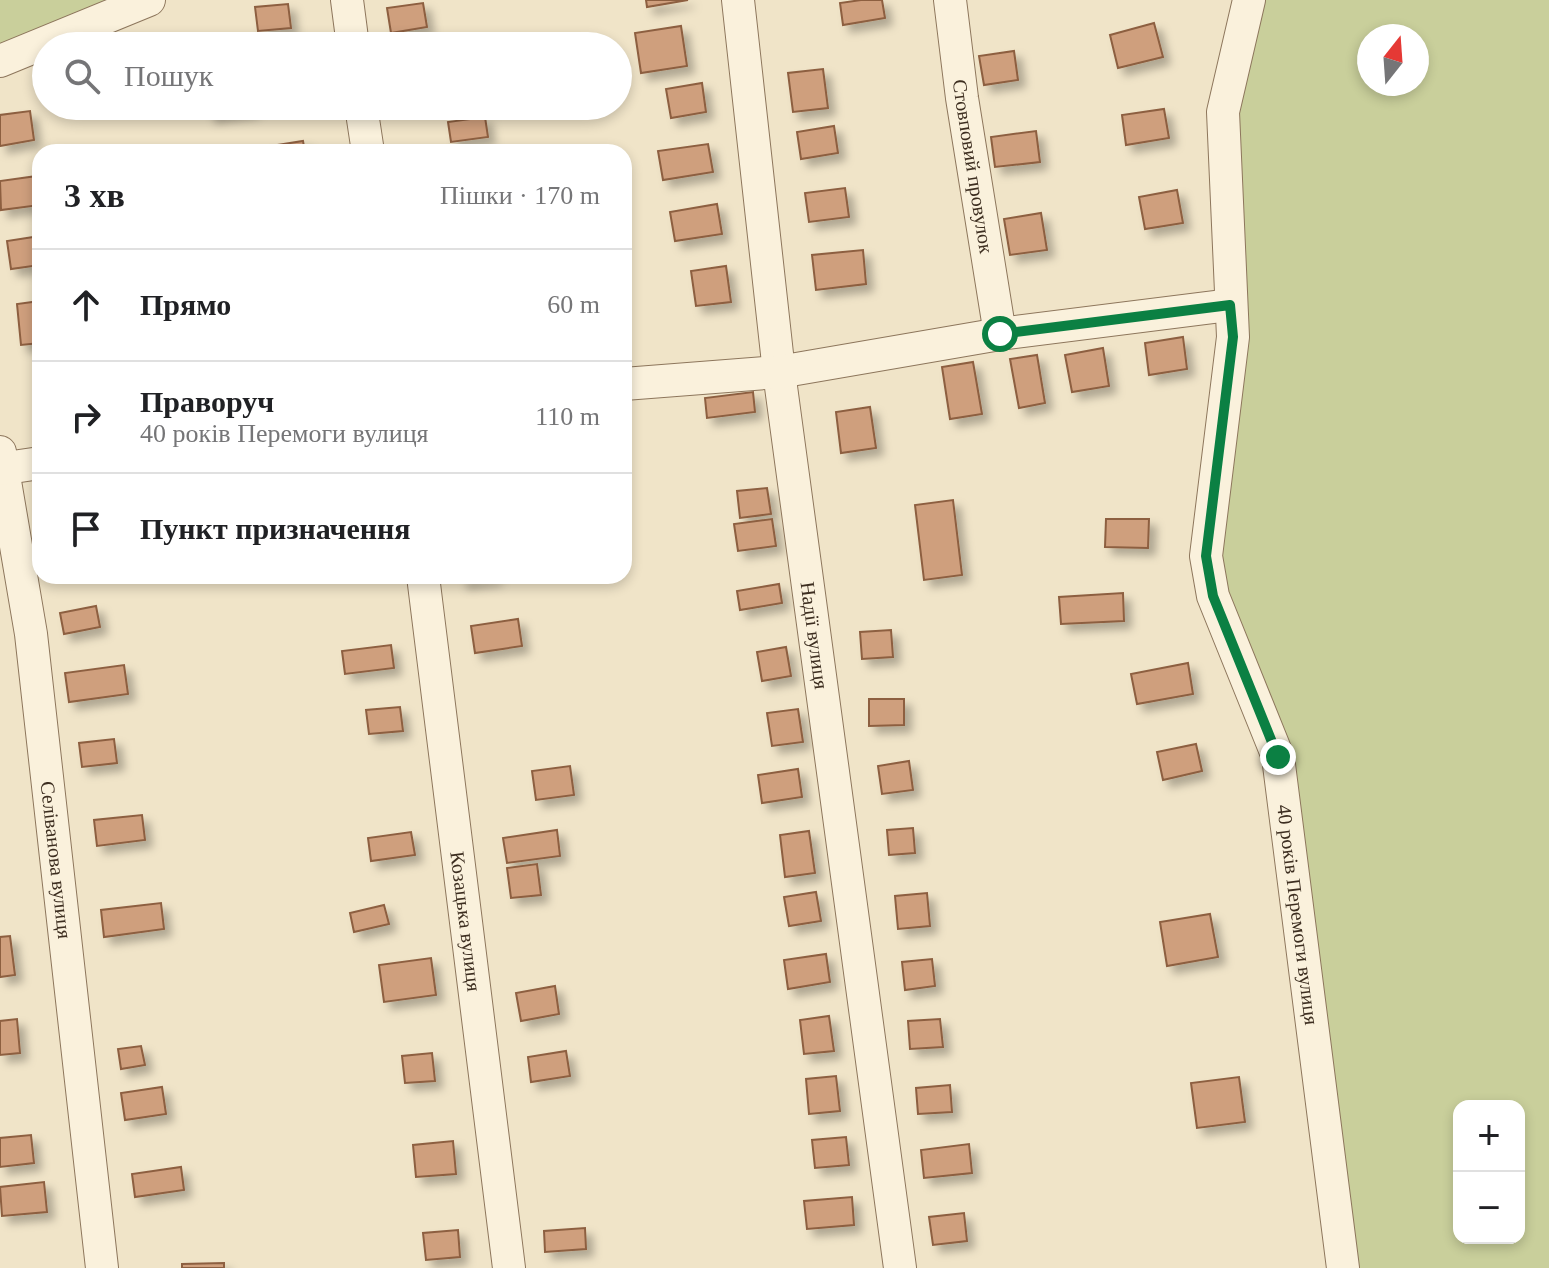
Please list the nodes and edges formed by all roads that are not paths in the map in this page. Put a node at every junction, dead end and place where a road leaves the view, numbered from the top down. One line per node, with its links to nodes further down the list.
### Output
1 (149, 0): 6 (street)
2 (347, 0): 7 (street)
3 (738, 0): 14 (street, Надії вулиця)
4 (950, 0): 13 (street, Стовповий провулок)
5 (1249, 0): 12 (street, 40 років Перемоги вулиця)
6 (71, 32)
7 (351, 32)
8 (32, 48): 9 (street)
9 (0, 61)
10 (363, 120): 11 (street)
11 (367, 144)
12 (1230, 305): 13 (street); 22 (street, 40 років Перемоги вулиця)
13 (1000, 334): 14 (street)
14 (779, 372): 15 (street); 21 (street, Надії вулиця)
15 (632, 383)
16 (32, 463): 17 (street)
17 (1, 464): 19 (street, Селіванова вулиця)
18 (424, 584): 20 (street, Козацька вулиця)
19 (102, 1268)
20 (509, 1268)
21 (900, 1268)
22 (1343, 1268)

